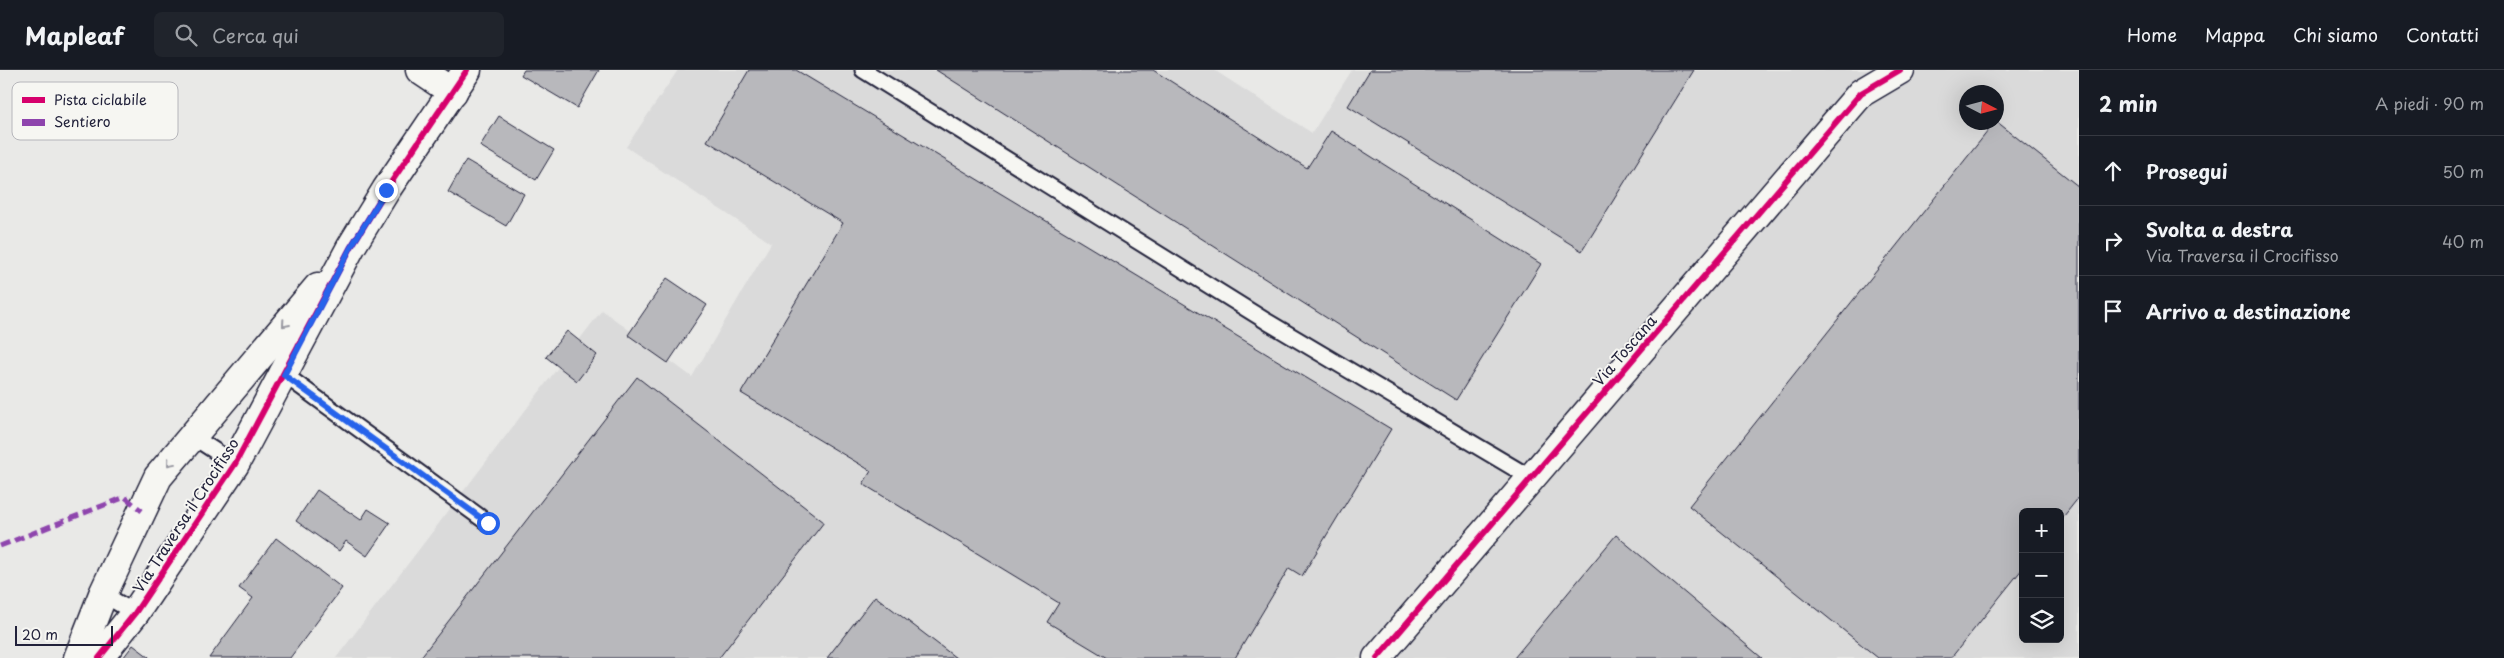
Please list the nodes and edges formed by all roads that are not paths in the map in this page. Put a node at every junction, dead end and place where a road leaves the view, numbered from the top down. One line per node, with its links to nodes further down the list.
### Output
1 (420, 70): 4 (street)
2 (863, 70): 11 (lane)
3 (1900, 70): 5 (street, Via Toscana)
4 (460, 81): 6 (street, Via Traversa il Crocifisso)
5 (1864, 81): 11 (street, Via Toscana)
6 (351, 247): 7 (street, Via Traversa il Crocifisso, one-way to 7); 8 (street, Via Traversa il Crocifisso)
7 (260, 354): 8 (lane); 9 (street, Via Traversa il Crocifisso)
8 (284, 375): 10 (street, Via Traversa il Crocifisso); 12 (lane)
9 (192, 436): 10 (lane); 13 (street, Via Traversa il Crocifisso, one-way to 13)
10 (235, 464): 14 (street, Via Traversa il Crocifisso)
11 (1531, 478): 17 (street, Via Toscana)
12 (488, 523)
13 (103, 594): 14 (lane); 15 (street, Via Traversa il Crocifisso)
14 (136, 613): 16 (street, Via Traversa il Crocifisso)
15 (78, 658)
16 (99, 658)
17 (1377, 658)

